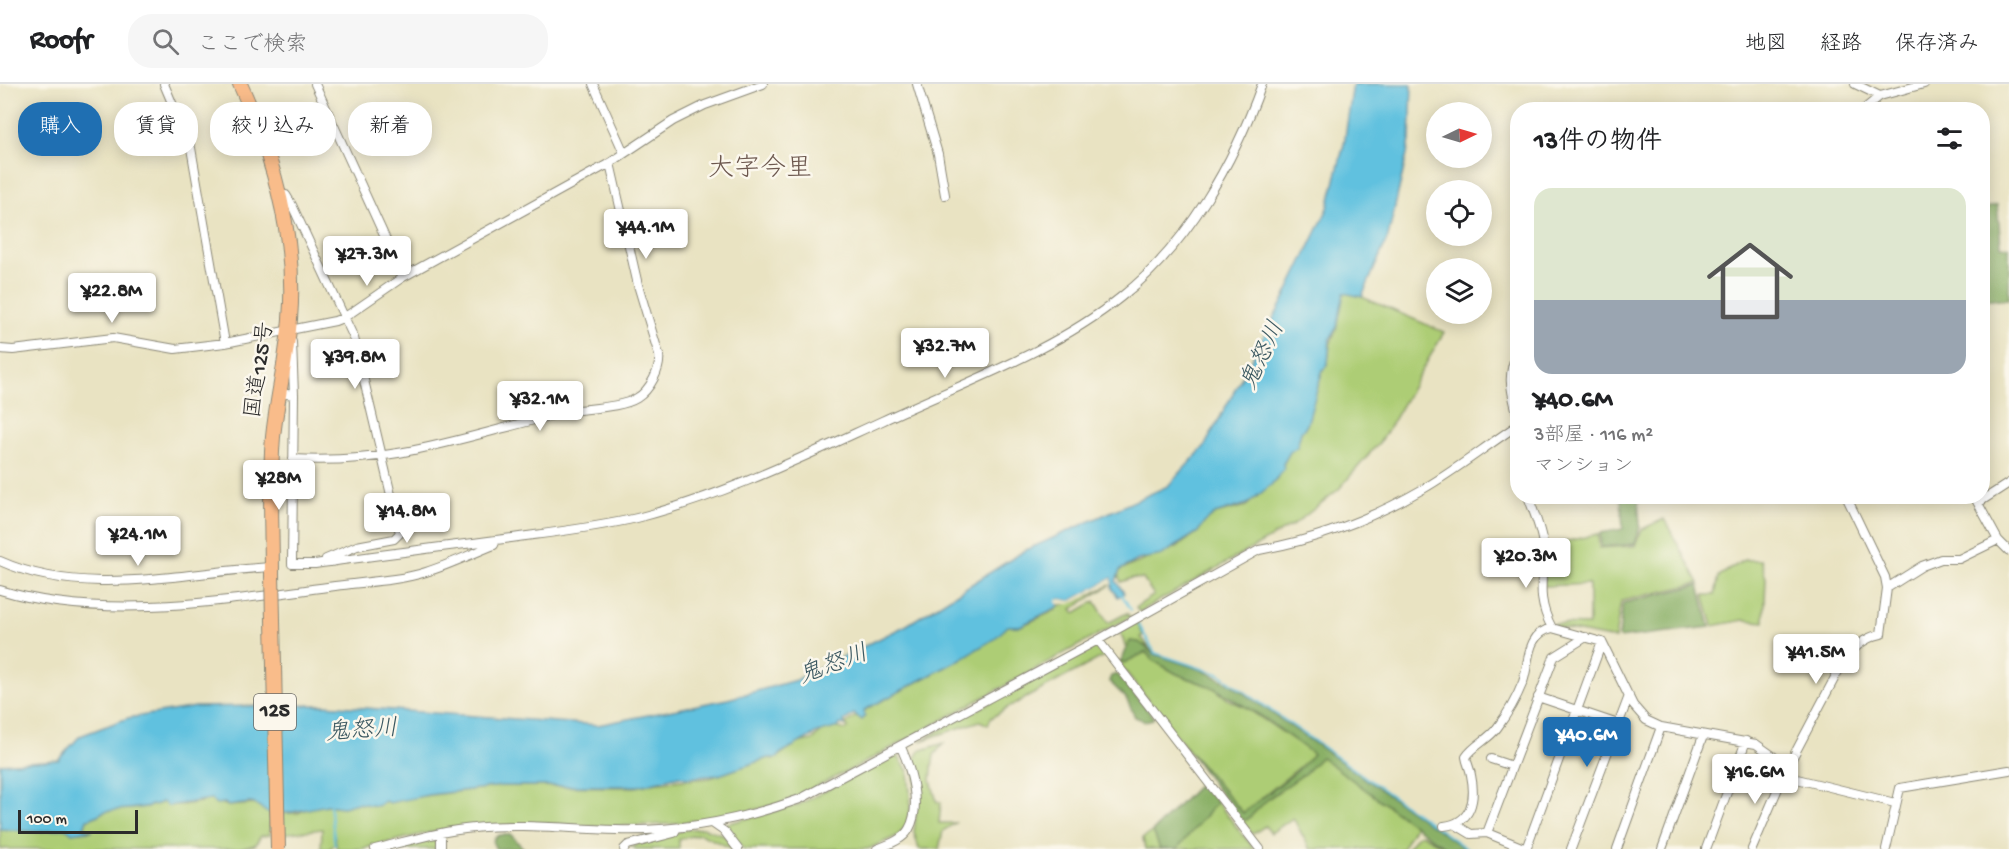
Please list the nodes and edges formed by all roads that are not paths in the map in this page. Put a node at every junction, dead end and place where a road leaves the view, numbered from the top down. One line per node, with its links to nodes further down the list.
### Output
1 (164, 84): 19 (street)
2 (240, 84): 14 (highway, 国道125号 / 125)
3 (315, 84): 16 (street)
4 (593, 84): 12 (street)
5 (763, 84): 12 (street)
6 (917, 84): 15 (street)
7 (1262, 84): 31 (street)
8 (1855, 84): 10 (street)
9 (1924, 84): 10 (street)
10 (1880, 96): 11 (street)
11 (1873, 102)
12 (624, 153): 13 (street)
13 (610, 163): 16 (street); 24 (street)
14 (278, 195): 17 (street); 18 (highway, 国道125号 / 125)
15 (945, 195)
16 (403, 278): 17 (street)
17 (345, 317): 18 (street); 24 (street)
18 (289, 330): 19 (street); 21 (highway, 国道125号 / 125); 22 (street)
19 (225, 343): 20 (street)
20 (0, 349)
21 (279, 393): 22 (street); 36 (highway, 国道125号 / 125)
22 (294, 395): 25 (street)
23 (1510, 430): 41 (street)
24 (383, 457): 25 (street); 35 (street)
25 (293, 459): 35 (street)
26 (2009, 483): 27 (street)
27 (1990, 493)
28 (1530, 504): 39 (street)
29 (1850, 504): 37 (street)
30 (1978, 504): 32 (street)
31 (496, 540): 35 (street); 38 (street)
32 (1998, 540): 33 (street); 37 (street)
33 (2009, 551)
34 (0, 561): 36 (street)
35 (315, 564)
36 (272, 571): 62 (highway, 国道125号 / 125, bridge)
37 (1887, 588): 54 (street)
38 (0, 590)
39 (1552, 628): 40 (street); 57 (street)
40 (1586, 637): 42 (street); 44 (street)
41 (1098, 640): 50 (street); 68 (street)
42 (1602, 642): 43 (street); 45 (street)
43 (1629, 696): 46 (street); 47 (street)
44 (1538, 697): 45 (street); 52 (street)
45 (1577, 711): 46 (street); 69 (street)
46 (1617, 724): 70 (street)
47 (1660, 727): 48 (street); 71 (street)
48 (1703, 736): 49 (street); 72 (street)
49 (1746, 741): 54 (street); 73 (street)
50 (901, 747): 56 (street); 67 (street)
51 (1491, 759): 52 (street)
52 (1512, 766): 61 (street)
53 (2009, 770): 55 (street)
54 (1785, 772): 55 (street); 74 (street)
55 (1895, 803): 75 (street)
56 (712, 824): 59 (street); 66 (street)
57 (1456, 825): 58 (street); 61 (street)
58 (1444, 826)
59 (678, 828): 60 (street); 65 (street)
60 (441, 833): 63 (street); 64 (street)
61 (1487, 833): 69 (street)
62 (278, 849)
63 (375, 849)
64 (441, 849)
65 (624, 849)
66 (738, 849)
67 (877, 849)
68 (1260, 849)
69 (1526, 849)
70 (1571, 849)
71 (1617, 849)
72 (1662, 849)
73 (1706, 849)
74 (1752, 849)
75 (1886, 849)

